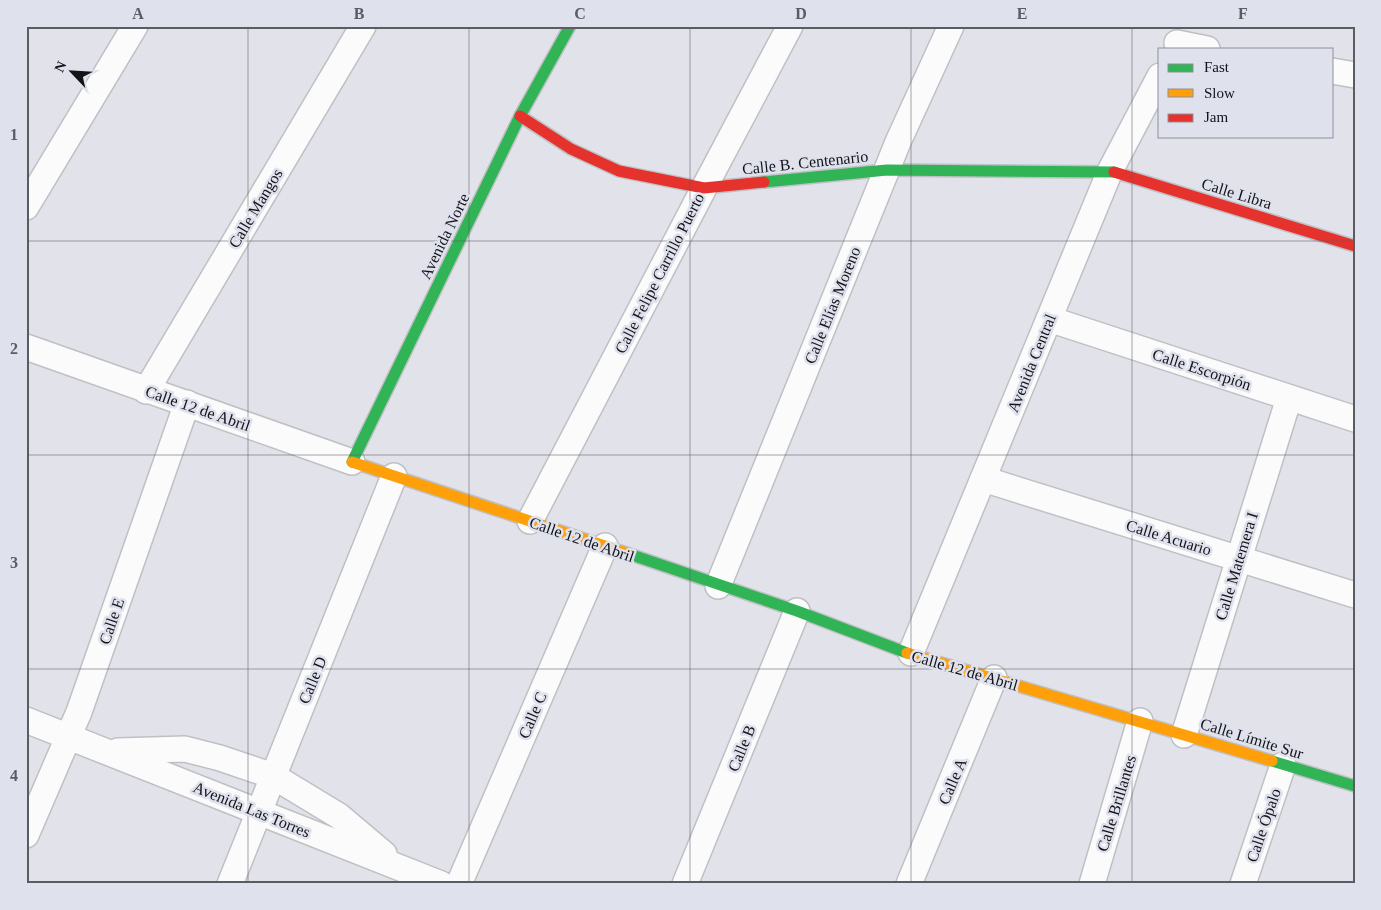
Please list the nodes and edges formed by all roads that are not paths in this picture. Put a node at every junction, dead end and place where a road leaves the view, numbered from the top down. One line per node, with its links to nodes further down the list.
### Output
1 (135, 26): 16 (street)
2 (363, 26): 20 (street, Calle Mangos)
3 (790, 26): 15 (street, Calle Felipe Carrillo Puerto)
4 (951, 26): 13 (street, Calle Elías Moreno)
5 (553, 30): 6 (street)
6 (567, 31): 12 (street, Avenida Norte)
7 (1179, 39): 8 (street)
8 (1204, 48)
9 (1334, 71): 10 (street)
10 (1355, 75)
11 (1158, 80): 14 (street, Avenida Central)
12 (520, 116): 15 (street, Calle B. Centenario); 24 (street, Avenida Norte)
13 (887, 170): 14 (street, Calle B. Centenario); 15 (street, Calle B. Centenario); 30 (street, Calle Elías Moreno)
14 (1110, 171): 17 (street, Calle Libra); 18 (street, Avenida Central)
15 (704, 188): 27 (street, Calle Felipe Carrillo Puerto)
16 (26, 207)
17 (1355, 246)
18 (1049, 319): 21 (street, Calle Escorpión); 26 (street, Avenida Central)
19 (26, 347): 20 (street, Calle 12 de Abril)
20 (146, 391): 22 (street, Calle 12 de Abril)
21 (1289, 398): 23 (street, Calle Escorpión); 29 (street, Calle Matemera I)
22 (187, 403): 24 (street, Calle 12 de Abril); 38 (street, Calle E)
23 (1355, 419)
24 (352, 462): 25 (street, Calle 12 de Abril)
25 (394, 476): 27 (street, Calle 12 de Abril); 41 (street, Calle D)
26 (983, 479): 29 (street, Calle Acuario); 33 (street, Avenida Central)
27 (530, 521): 28 (street, Calle 12 de Abril)
28 (605, 546): 30 (street, Calle 12 de Abril); 48 (street, Calle C)
29 (1239, 558): 31 (street, Calle Acuario); 37 (street, Calle Matemera I)
30 (718, 586): 32 (street, Calle 12 de Abril)
31 (1355, 594)
32 (797, 611): 33 (street, Calle 12 de Abril); 49 (street, Calle B)
33 (910, 654): 34 (street, Calle 12 de Abril)
34 (994, 678): 36 (street, Calle 12 de Abril); 50 (street, Calle A)
35 (26, 720): 38 (street, Avenida Las Torres)
36 (1140, 721): 37 (street, Calle Límite Sur); 51 (street, Calle Brillantes)
37 (1184, 735): 40 (street, Calle Límite Sur)
38 (68, 737): 39 (street, Avenida Las Torres); 44 (street, Calle E)
39 (105, 751): 41 (street, Avenida Las Torres); 43 (street, Avenida Las Torres)
40 (1283, 765): 42 (street, Calle Límite Sur); 52 (street, Calle Ópalo)
41 (273, 776): 43 (street, Calle D); 45 (street, Avenida Las Torres)
42 (1355, 786)
43 (259, 812): 45 (street, Avenida Las Torres); 46 (street, Calle D)
44 (26, 835)
45 (398, 867): 47 (street, Avenida Las Torres)
46 (230, 884)
47 (442, 884)
48 (459, 884)
49 (685, 884)
50 (909, 884)
51 (1092, 884)
52 (1243, 884)

